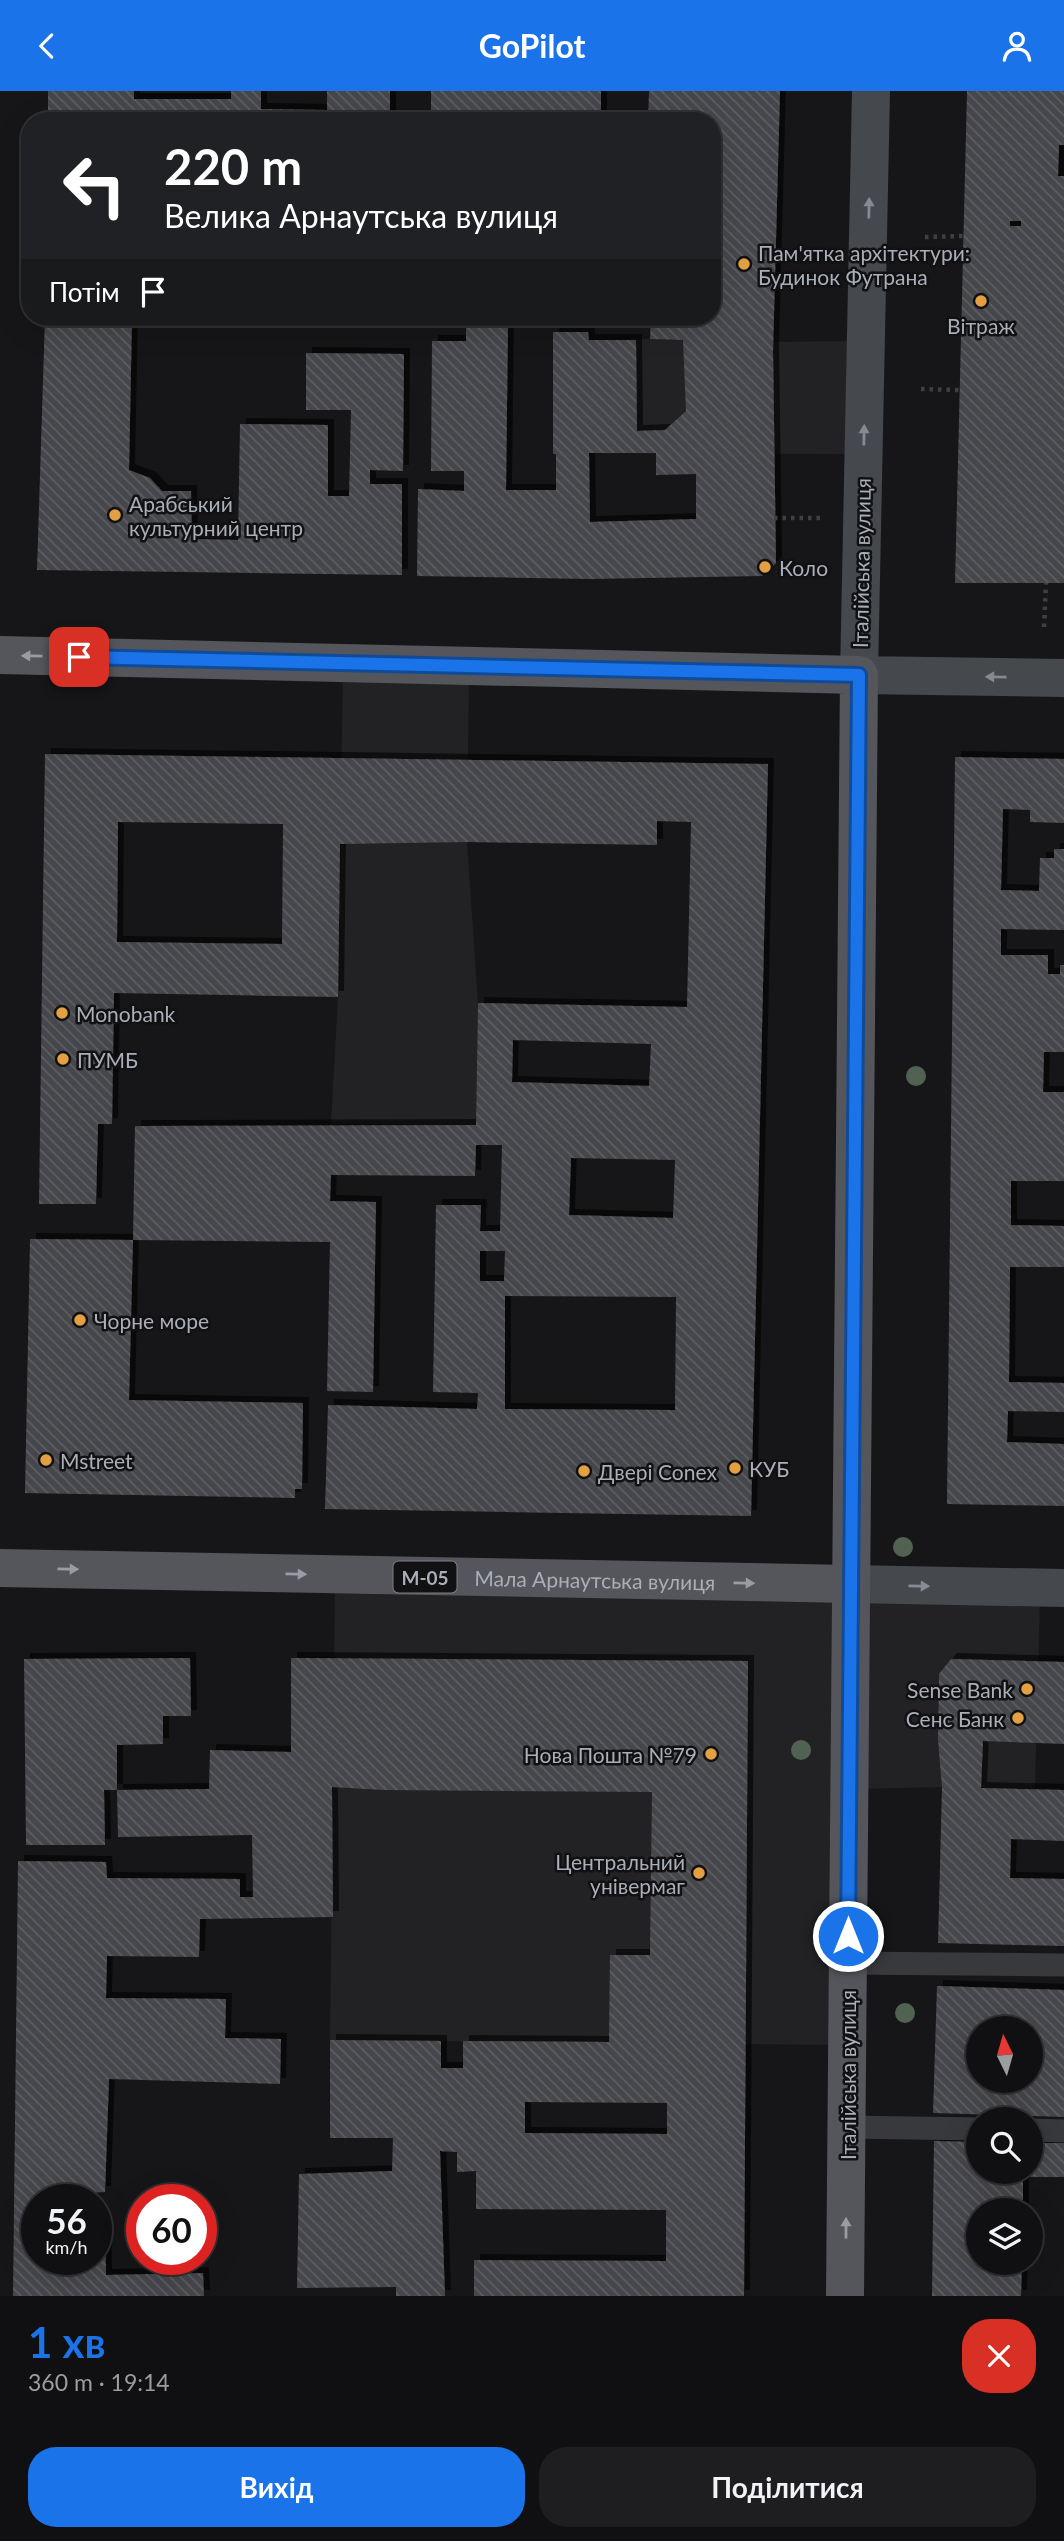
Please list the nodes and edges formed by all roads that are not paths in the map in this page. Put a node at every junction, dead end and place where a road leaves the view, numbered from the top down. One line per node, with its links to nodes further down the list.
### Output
1 (871, 91): 3 (main road, Італійська вулиця, one-way to 1)
2 (0, 655): 3 (main road, one-way to 2)
3 (859, 675): 4 (main road, one-way to 3); 6 (main road, Італійська вулиця)
4 (1064, 678)
5 (0, 1568): 6 (main road, Мала Арнаутська вулиця / М-05, one-way to 6)
6 (851, 1584): 7 (main road, Мала Арнаутська вулиця / М-05, one-way to 7); 8 (main road, Італійська вулиця)
7 (1064, 1588)
8 (848, 1963): 9 (lane); 10 (main road, Італійська вулиця)
9 (1064, 1965)
10 (846, 2127): 11 (lane); 14 (main road, Італійська вулиця, one-way to 10)
11 (966, 2129)
12 (1043, 2130): 13 (lane)
13 (1064, 2131)
14 (845, 2296)

